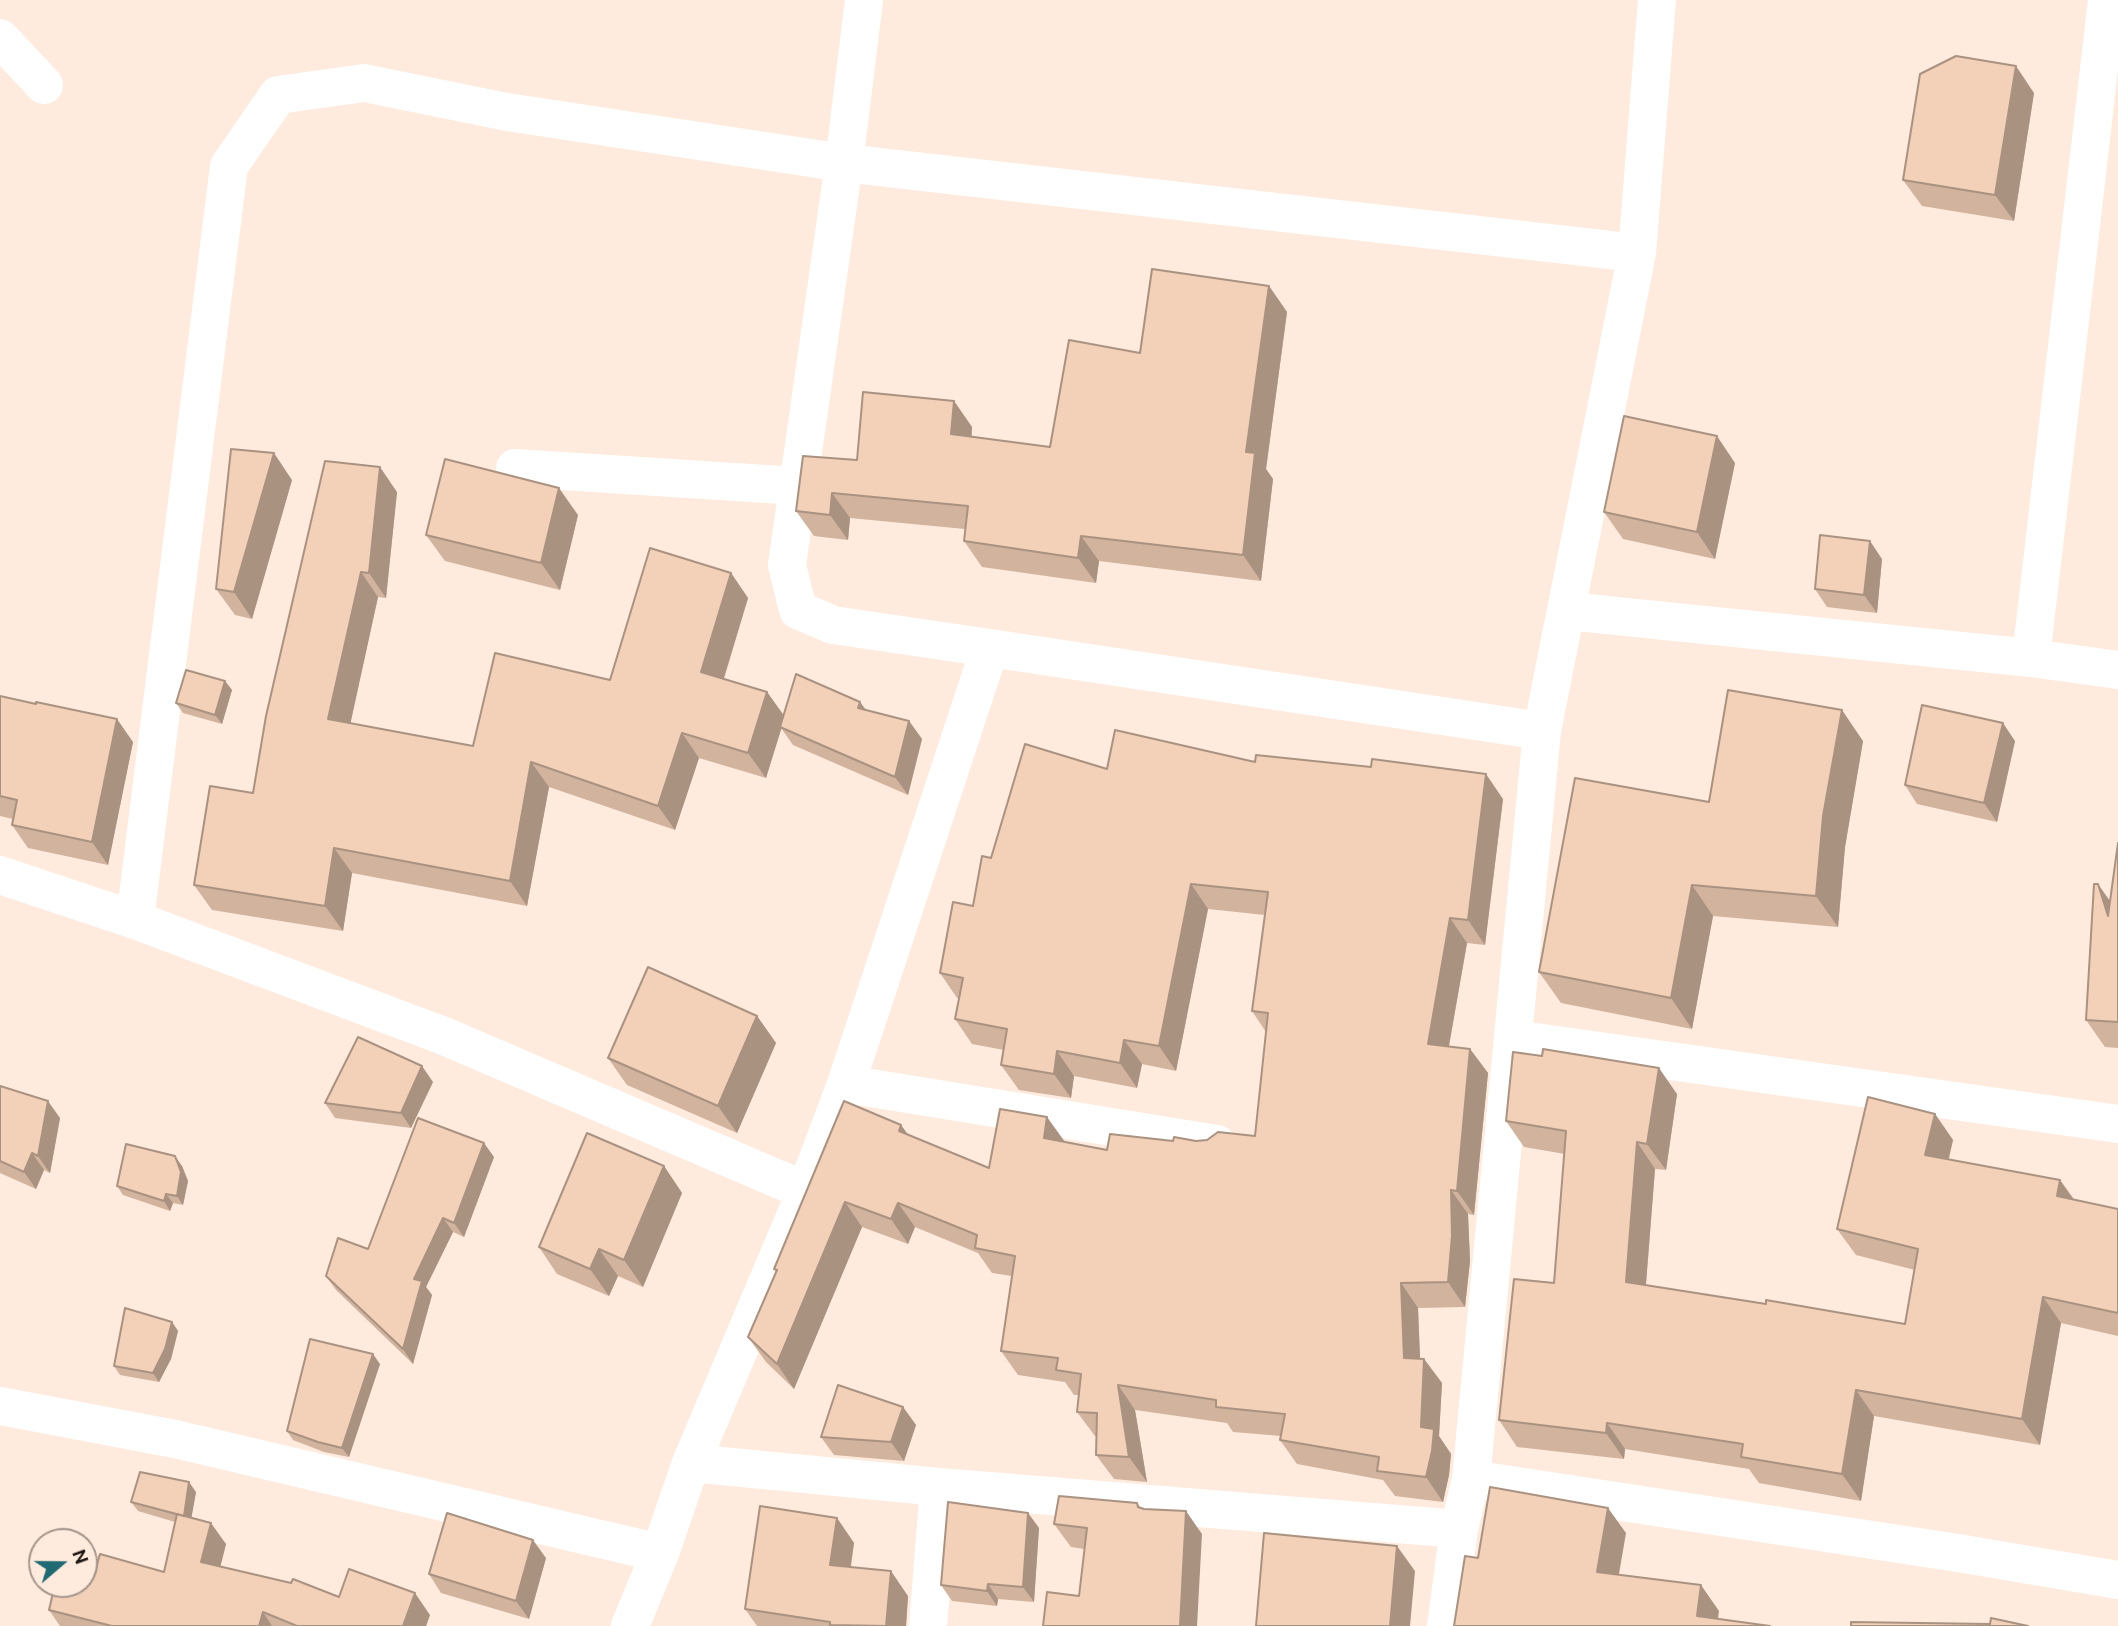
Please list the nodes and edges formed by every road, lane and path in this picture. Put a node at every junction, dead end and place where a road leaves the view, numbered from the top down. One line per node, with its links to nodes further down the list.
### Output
1 (864, 0): 6 (street)
2 (1657, 0): 7 (street)
3 (2107, 0): 12 (street)
4 (0, 38): 5 (street)
5 (44, 85)
6 (844, 163): 7 (street); 9 (street); 16 (street)
7 (1637, 253): 10 (street)
8 (515, 468): 9 (street)
9 (798, 486): 11 (street)
10 (1567, 611): 12 (street); 14 (street)
11 (990, 648): 14 (street); 18 (street)
12 (2031, 658): 13 (street)
13 (2118, 670)
14 (1542, 731): 17 (street)
15 (0, 875): 16 (street)
16 (135, 920): 21 (street)
17 (1514, 1039): 19 (street); 24 (street)
18 (846, 1084): 20 (street); 21 (street)
19 (2118, 1124)
20 (1217, 1144)
21 (806, 1191): 23 (street)
22 (0, 1406): 27 (street)
23 (691, 1463): 25 (street); 27 (street)
24 (1471, 1479): 26 (street); 28 (street)
25 (939, 1487): 26 (street); 30 (street)
26 (1459, 1529): 31 (street)
27 (660, 1553): 29 (street)
28 (2118, 1580)
29 (630, 1626)
30 (928, 1626)
31 (1446, 1626)

